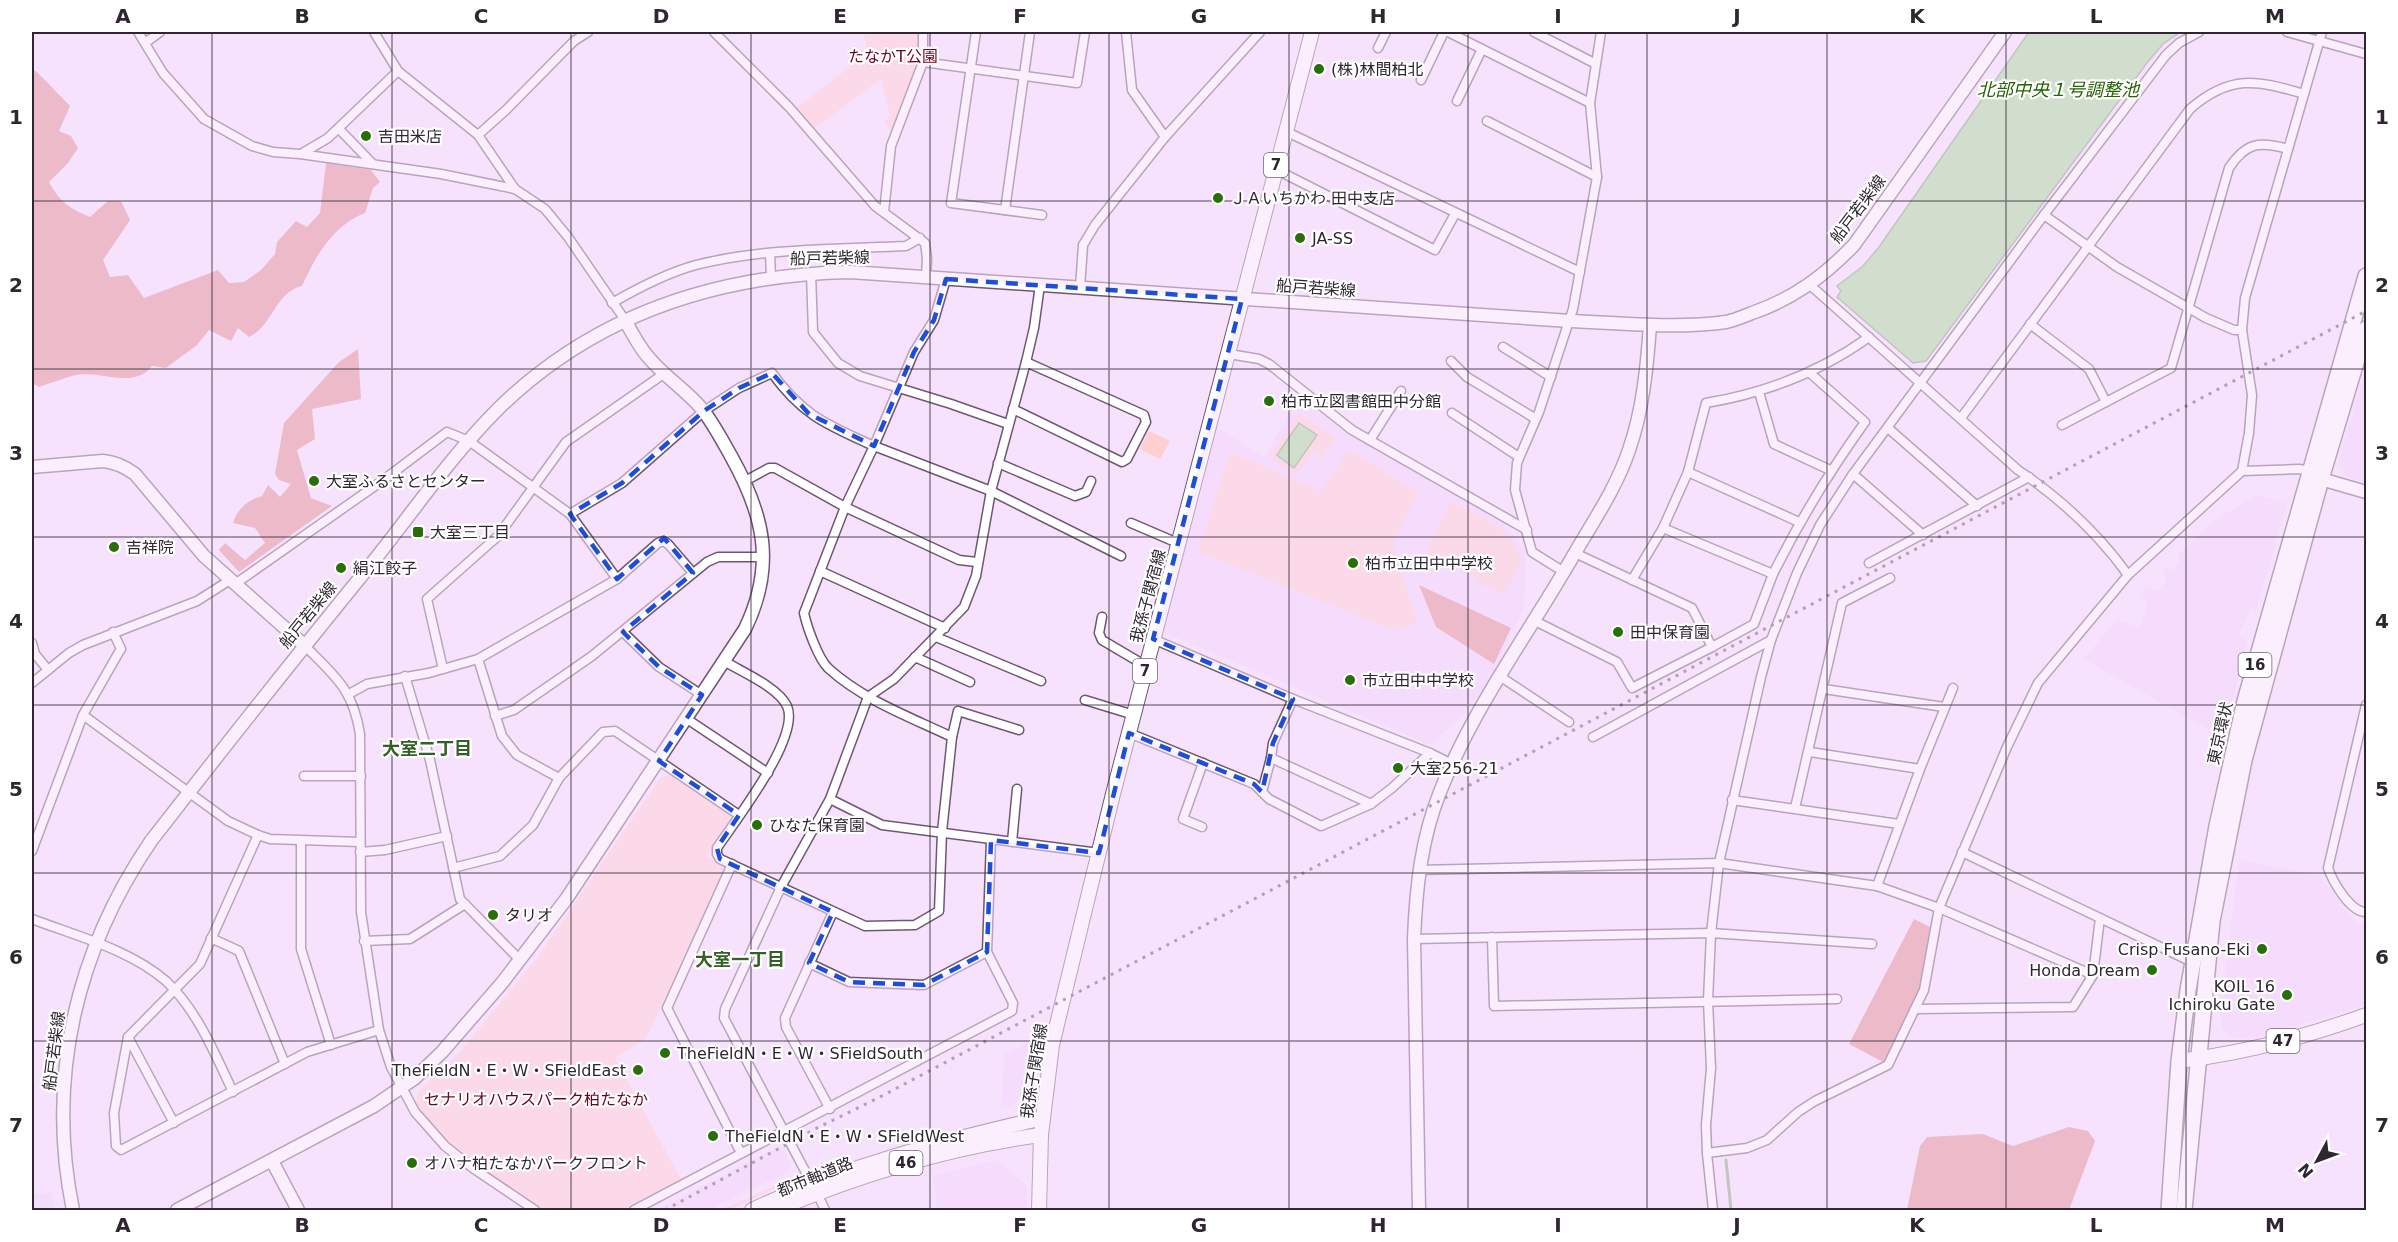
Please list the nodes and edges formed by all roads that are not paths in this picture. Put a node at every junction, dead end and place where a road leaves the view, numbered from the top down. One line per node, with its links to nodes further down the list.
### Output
1 (138, 32): 22 (street)
2 (160, 32): 22 (street)
3 (374, 32): 29 (street)
4 (588, 32): 38 (street)
5 (714, 32): 47 (street)
6 (923, 32): 26 (street)
7 (976, 32): 28 (street)
8 (1030, 32): 30 (street)
9 (1085, 32): 30 (street)
10 (1126, 32): 39 (street)
11 (1260, 32): 39 (street)
12 (1312, 32): 37 (main road, 我孫子関宿線 / 7)
13 (1386, 32): 23 (street)
14 (1446, 32): 24 (street); 31 (street)
15 (1534, 32): 27 (street)
16 (1601, 32): 27 (street)
17 (2005, 32): 61 (street, 船戸若柴線)
18 (2199, 32): 50 (street)
19 (2286, 32): 21 (street)
20 (2322, 32): 21 (street)
21 (2319, 41): 25 (street); 32 (street)
22 (145, 43): 41 (street)
23 (1378, 48)
24 (1482, 49): 33 (street); 34 (street)
25 (2367, 54)
26 (923, 62): 28 (street); 47 (street)
27 (1596, 64): 34 (street)
28 (971, 69): 30 (street); 46 (street)
29 (399, 71): 36 (street); 38 (street)
30 (1024, 76): 46 (street)
31 (1421, 80)
32 (2304, 94): 40 (street); 52 (street)
33 (1457, 101)
34 (1590, 103): 44 (street)
35 (1487, 121): 44 (street)
36 (339, 129): 41 (street); 42 (street)
37 (1285, 131): 43 (main road, 我孫子関宿線 / 7); 48 (street)
38 (478, 135): 45 (street)
39 (1165, 137): 62 (street)
40 (2288, 149): 65 (street); 71 (street)
41 (300, 154): 42 (street)
42 (372, 164): 45 (street)
43 (1275, 169): 48 (street); 63 (main road, 我孫子関宿線 / 7)
44 (1596, 177): 54 (street)
45 (515, 189): 64 (street)
46 (1005, 210): 49 (street)
47 (884, 212): 51 (street)
48 (1455, 214): 54 (street)
49 (1042, 215)
50 (2044, 215): 52 (street); 80 (street)
51 (920, 238): 53 (street); 58 (street)
52 (2088, 246): 65 (street); 68 (street)
53 (770, 253): 57 (street); 64 (street)
54 (1580, 272): 67 (street)
55 (811, 273): 57 (street, 船戸若柴線); 58 (street, 船戸若柴線); 81 (street)
56 (2367, 276): 103 (highway, 東京環状 / 16)
57 (771, 277): 66 (street, 船戸若柴線)
58 (926, 278): 59 (street, 船戸若柴線)
59 (946, 279): 60 (street, 船戸若柴線); 81 (street)
60 (1040, 285): 62 (street, 船戸若柴線); 76 (street)
61 (1810, 285): 69 (street, 船戸若柴線); 72 (street)
62 (1080, 288): 63 (street, 船戸若柴線)
63 (1242, 299): 67 (street, 船戸若柴線); 74 (main road, 我孫子関宿線 / 7)
64 (612, 303): 66 (street)
65 (2188, 308): 71 (street); 84 (street)
66 (625, 320): 77 (street); 94 (street, 船戸若柴線)
67 (1570, 321): 69 (street, 船戸若柴線); 79 (street)
68 (2030, 324): 84 (street); 88 (street)
69 (1650, 325): 119 (street)
70 (2367, 329): 103 (highway, 東京環状 / 16)
71 (2242, 330): 100 (street)
72 (1869, 337): 78 (street); 80 (street)
73 (1503, 346): 79 (street)
74 (1228, 354): 93 (street); 118 (main road, 我孫子関宿線 / 7)
75 (1451, 361): 89 (street)
76 (1026, 362): 85 (street); 85 (street)
77 (665, 373): 86 (street); 107 (street)
78 (1810, 373): 83 (street); 99 (street)
79 (1551, 377): 89 (street)
80 (1921, 383): 88 (street); 92 (street)
81 (899, 388): 90 (street); 95 (street)
82 (1401, 391): 93 (street)
83 (1759, 392): 99 (street); 101 (street)
84 (2106, 402): 91 (street)
85 (1013, 410): 90 (street)
86 (704, 411): 95 (street); 105 (street); 112 (street)
87 (1452, 413): 96 (street)
88 (1961, 418): 104 (street)
89 (1536, 419): 96 (street)
90 (1008, 424): 97 (street)
91 (2062, 425)
92 (1888, 428): 102 (street); 111 (street)
93 (1370, 440): 116 (street)
94 (469, 441): 107 (street); 132 (street); 142 (street, 船戸若柴線)
95 (874, 446): 108 (street); 110 (street)
96 (1519, 457): 116 (street)
97 (998, 463): 106 (street); 108 (street)
98 (32, 467): 132 (street)
99 (1830, 470): 113 (street)
100 (2242, 471): 103 (street); 128 (street)
101 (1688, 472): 113 (street); 115 (street)
102 (1853, 474): 117 (street); 140 (street)
103 (2316, 475): 109 (street); 228 (highway, 東京環状 / 16); 229 (highway, 東京環状 / 16)
104 (2029, 477): 111 (street); 128 (street)
105 (745, 480): 110 (street); 121 (street)
106 (1091, 481)
107 (533, 488): 112 (street); 148 (street)
108 (991, 491): 120 (street); 122 (street)
109 (2367, 492)
110 (845, 507): 122 (street); 124 (street)
111 (1977, 507): 117 (street)
112 (570, 514): 130 (street)
113 (1799, 522): 127 (street)
114 (1131, 523): 118 (street)
115 (1663, 528): 127 (street); 131 (street)
116 (1527, 530): 125 (street)
117 (1923, 535): 123 (street)
118 (1180, 544): 139 (main road, 我孫子関宿線 / 7)
119 (1575, 553): 125 (street); 131 (street)
120 (1121, 555)
121 (764, 557): 126 (street); 146 (street)
122 (977, 562): 135 (street)
123 (1869, 563)
124 (820, 571): 135 (street); 159 (street)
125 (1564, 572): 134 (street)
126 (693, 573): 130 (street); 137 (street)
127 (1773, 574): 143 (street)
128 (2128, 575): 204 (street)
129 (1890, 578): 156 (street)
130 (617, 579): 145 (street)
131 (1632, 580): 143 (street)
132 (232, 582): 136 (street); 142 (street)
133 (1102, 617): 147 (street)
134 (1535, 621): 143 (street); 151 (street)
135 (945, 628): 138 (street)
136 (113, 632): 149 (street); 164 (street)
137 (622, 632): 158 (street); 166 (street)
138 (936, 637): 144 (street); 152 (street)
139 (1153, 639): 147 (main road, 我孫子関宿線 / 7); 160 (street)
140 (1771, 640): 172 (street); 188 (street)
141 (32, 643): 149 (street)
142 (304, 645): 157 (street); 185 (street, 船戸若柴線)
143 (1712, 647)
144 (915, 657): 153 (street); 159 (street)
145 (478, 659): 148 (street); 166 (street)
146 (724, 661): 158 (street); 180 (street)
147 (1146, 666): 165 (main road, 我孫子関宿線 / 7)
148 (443, 669): 150 (street)
149 (48, 670): 154 (street)
150 (405, 676): 157 (street); 197 (street)
151 (1501, 677): 168 (street); 178 (street)
152 (1041, 681)
153 (970, 682)
154 (32, 683)
155 (1953, 688): 163 (street)
156 (1824, 689): 163 (street); 173 (street)
157 (350, 694): 182 (street)
158 (702, 695): 167 (street)
159 (868, 697): 171 (street); 187 (street)
160 (1293, 699): 174 (street); 175 (street)
161 (1085, 700): 165 (street)
162 (2367, 705): 215 (street)
163 (1944, 707): 179 (street)
164 (83, 715): 185 (street); 194 (street)
165 (1134, 715): 170 (main road, 我孫子関宿線 / 7)
166 (495, 716): 183 (street)
167 (687, 719): 176 (street); 180 (street)
168 (1569, 722)
169 (1018, 730): 171 (street)
170 (1130, 733): 177 (street); 205 (main road, 我孫子関宿線 / 7)
171 (952, 737): 195 (street)
172 (1593, 737)
173 (1809, 752): 179 (street); 190 (street)
174 (1430, 753): 178 (street); 189 (street)
175 (1271, 758): 186 (street); 189 (street)
176 (659, 760): 183 (street); 191 (street); 226 (street)
177 (1203, 763): 186 (street); 193 (street)
178 (1452, 764): 209 (street)
179 (1920, 769): 192 (street)
180 (768, 773): 191 (street)
181 (304, 776): 182 (street)
182 (361, 776): 200 (street)
183 (559, 778): 208 (street)
184 (1017, 789): 201 (street)
185 (189, 792): 196 (street); 223 (street, 船戸若柴線)
186 (1262, 792): 189 (street)
187 (830, 799): 195 (street); 211 (street)
188 (1732, 800): 190 (street); 206 (street)
189 (1371, 804)
190 (1796, 808): 192 (street)
191 (739, 814): 207 (street)
192 (1899, 824): 210 (street)
193 (1202, 827)
194 (35, 831): 202 (street)
195 (942, 832): 199 (street); 214 (street)
196 (258, 836): 198 (street); 220 (street)
197 (447, 836): 203 (street); 208 (street)
198 (301, 840): 200 (street); 238 (street)
199 (991, 840): 201 (street); 225 (street)
200 (360, 842): 203 (street)
201 (1012, 842): 205 (street)
202 (32, 851)
203 (360, 852): 222 (street)
204 (1962, 852): 213 (street); 216 (street)
205 (1099, 853): 245 (main road, 我孫子関宿線 / 7)
206 (1719, 862): 209 (street); 210 (street); 218 (street)
207 (732, 864): 211 (street); 250 (street)
208 (453, 868): 212 (street)
209 (1419, 870): 221 (street)
210 (1877, 886): 213 (street)
211 (781, 887): 214 (street); 247 (street)
212 (465, 904): 222 (street); 226 (street)
213 (1939, 908): 230 (street); 234 (street)
214 (833, 912): 227 (street)
215 (2367, 912)
216 (2100, 918): 228 (street); 230 (street)
217 (32, 919): 223 (street)
218 (1712, 933): 219 (street); 224 (street); 233 (street)
219 (1492, 937): 221 (street); 233 (street)
220 (211, 938): 231 (street); 241 (street)
221 (1414, 939): 262 (street)
222 (364, 941): 236 (street)
223 (95, 944): 231 (street); 253 (street, 船戸若柴線)
224 (1872, 944)
225 (987, 952): 227 (street); 244 (street)
226 (520, 960): 242 (street)
227 (809, 963): 244 (street)
228 (2193, 963): 229 (street); 240 (highway, 東京環状 / 16)
229 (2207, 971): 239 (highway, 東京環状 / 16)
230 (2093, 975): 234 (street)
231 (174, 990): 237 (street); 243 (street)
232 (1837, 999): 233 (street)
233 (1708, 1001): 249 (street)
234 (1916, 1009): 249 (street)
235 (2367, 1015): 239 (main road, 47)
236 (379, 1030): 238 (street); 242 (street)
237 (128, 1037): 246 (street); 246 (street)
238 (331, 1045): 241 (street)
239 (2197, 1059): 240 (main road, 47); 265 (highway, 東京環状 / 16)
240 (2179, 1061): 264 (highway, 東京環状 / 16)
241 (285, 1064): 243 (street)
242 (402, 1088): 251 (street); 256 (street)
243 (233, 1092): 246 (street)
244 (830, 1108): 247 (street)
245 (1043, 1118): 248 (main road, 我孫子関宿線 / 7); 252 (main road, 都市軸道路 / 46)
246 (174, 1123)
247 (785, 1132): 250 (street); 252 (street)
248 (1041, 1135): 252 (main road, 都市軸道路 / 46); 261 (main road, 我孫子関宿線 / 7)
249 (1707, 1153): 263 (street)
250 (741, 1154): 257 (street)
251 (272, 1161): 254 (street); 255 (street)
252 (814, 1188): 258 (main road, 都市軸道路 / 46); 259 (main road, 都市軸道路 / 46); 260 (street)
253 (73, 1210)
254 (177, 1210)
255 (297, 1210)
256 (535, 1210)
257 (634, 1210)
258 (752, 1210)
259 (776, 1210)
260 (825, 1210)
261 (1039, 1210)
262 (1419, 1210)
263 (1713, 1210)
264 (2169, 1210)
265 (2184, 1210)

